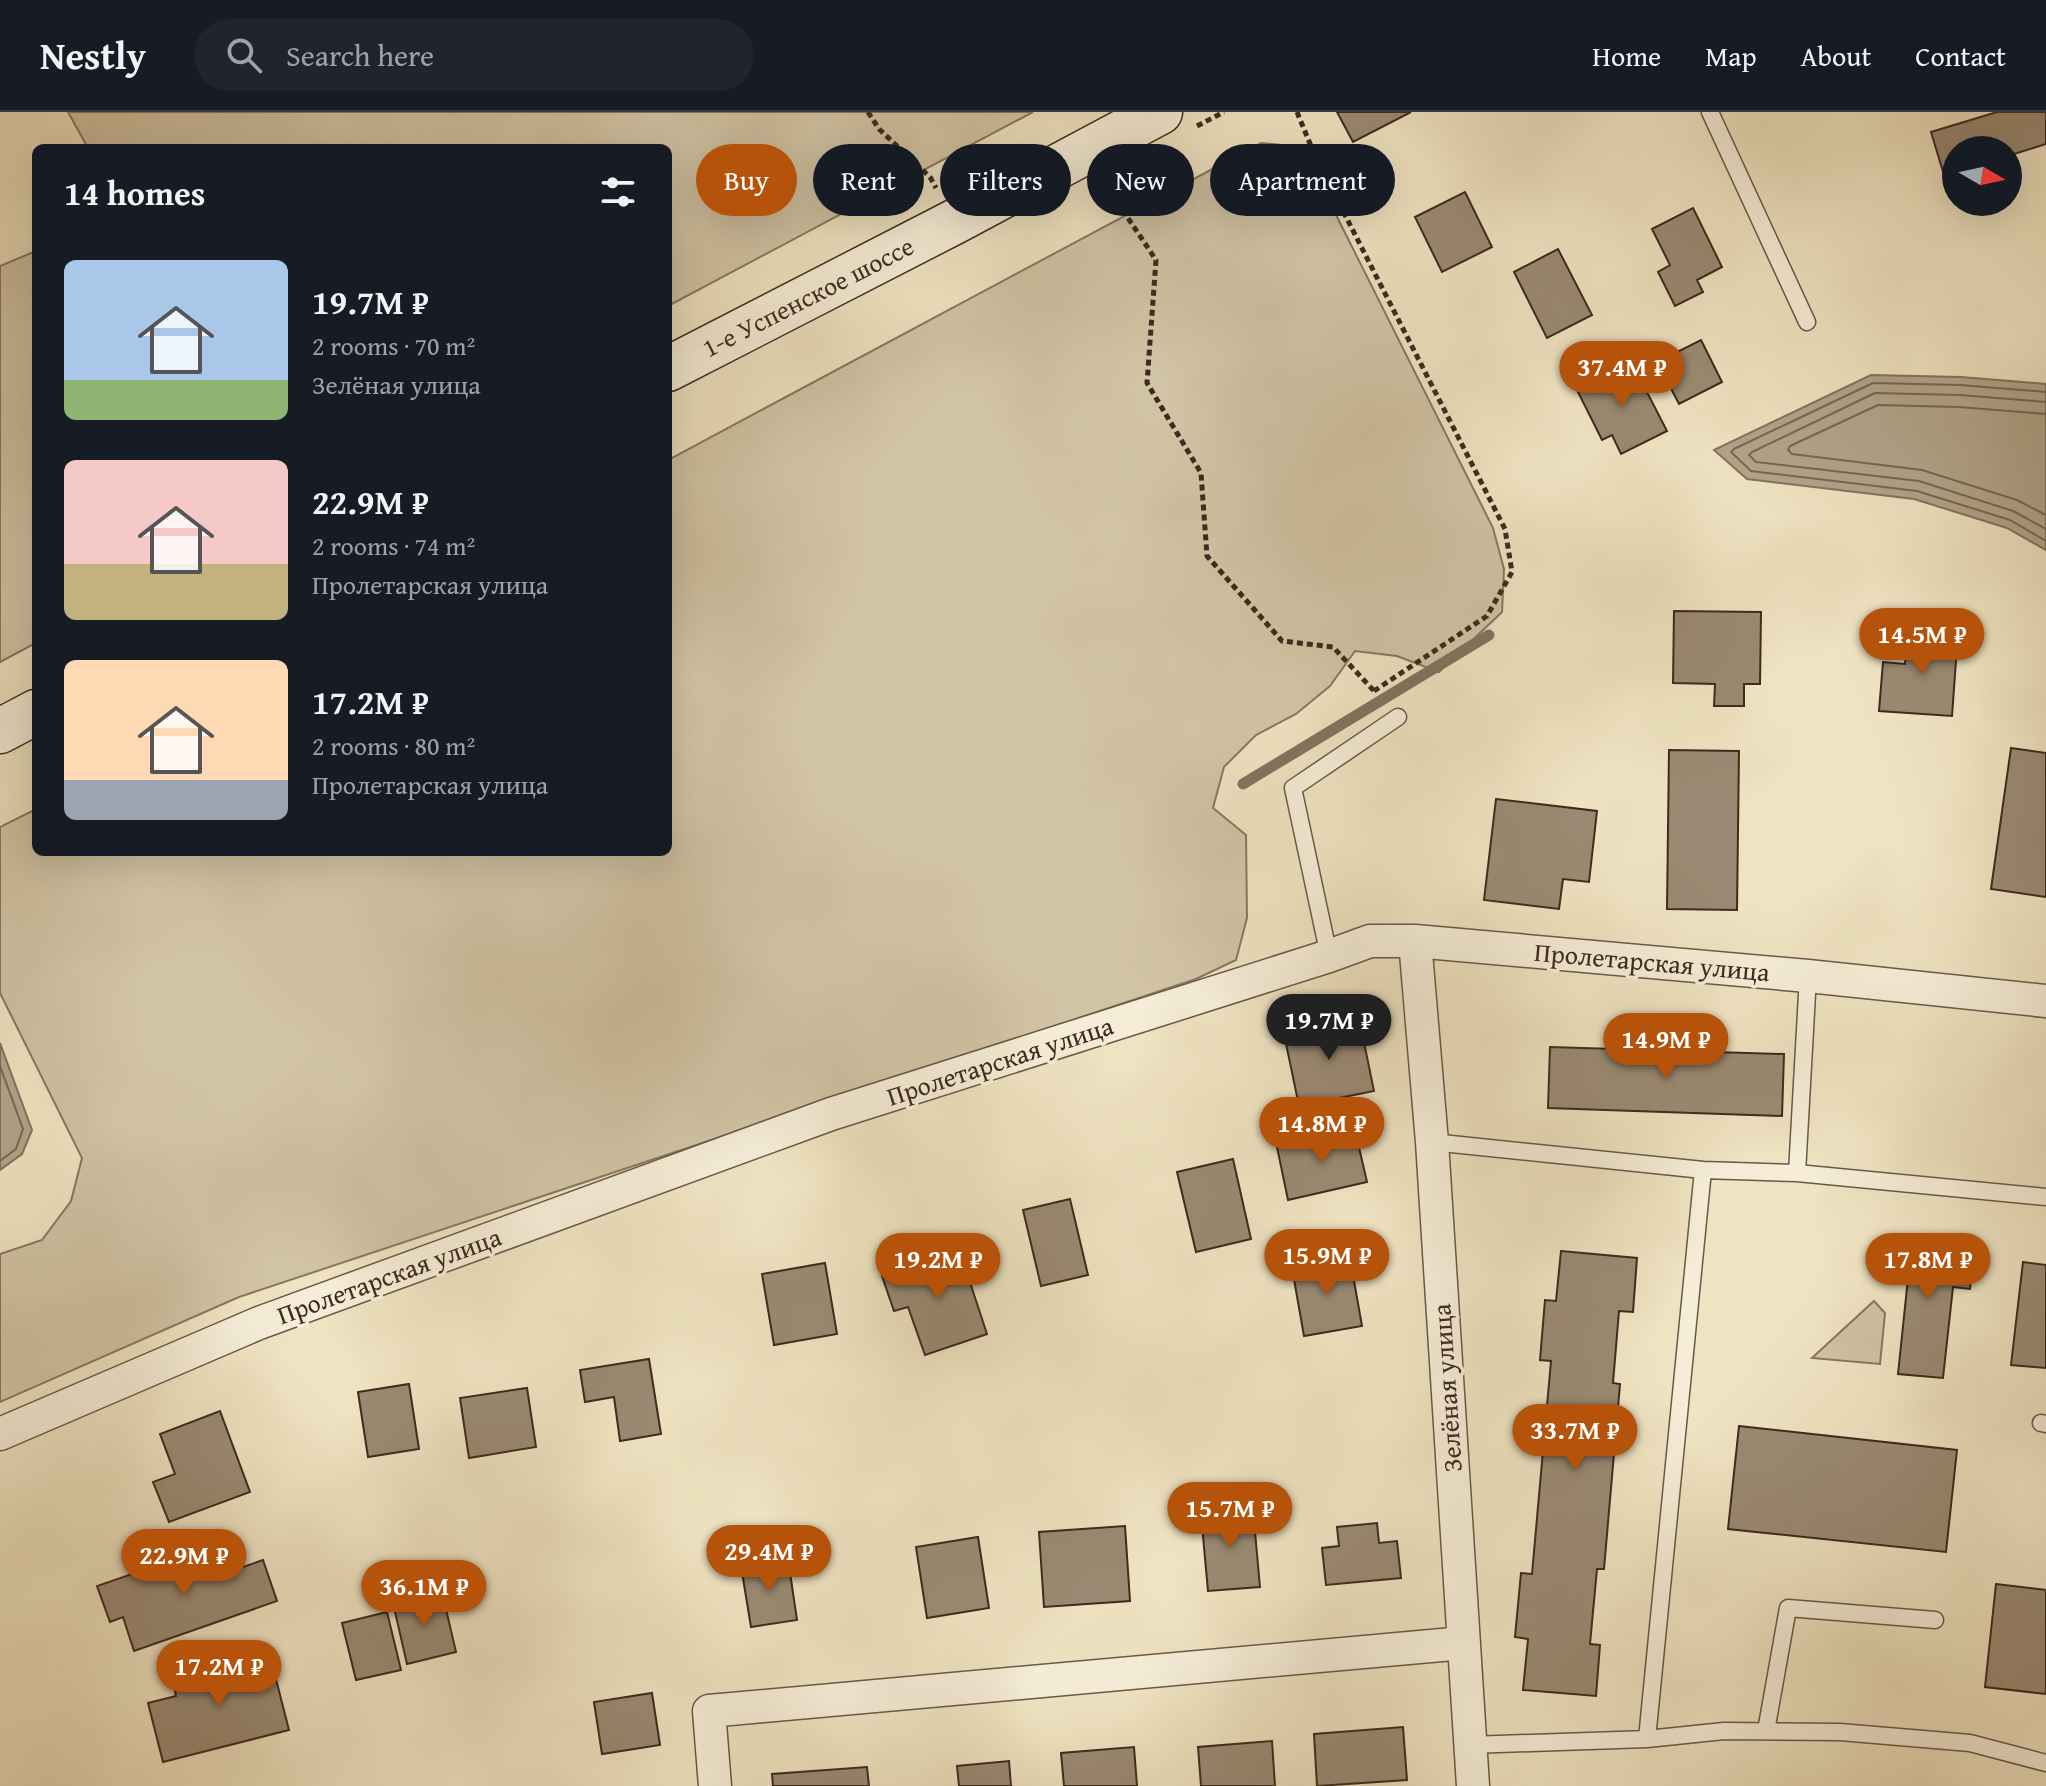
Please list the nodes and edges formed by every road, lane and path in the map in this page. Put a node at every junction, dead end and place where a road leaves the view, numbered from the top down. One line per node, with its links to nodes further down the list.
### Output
1 (868, 112): 6 (path)
2 (1160, 112): 6 (main road, 1-е Успенское шоссе)
3 (1297, 112): 5 (path)
4 (1710, 112): 7 (lane)
5 (1127, 216)
6 (956, 221): 8 (main road, 1-е Успенское шоссе)
7 (1807, 322)
8 (672, 367)
9 (32, 714): 11 (main road)
10 (1398, 717): 13 (lane)
11 (0, 731)
12 (1415, 941): 13 (street, Пролетарская улица); 14 (street, Пролетарская улица); 16 (street, Зелёная улица)
13 (1329, 956): 20 (street, Пролетарская улица)
14 (1808, 976): 15 (street, Пролетарская улица); 18 (lane)
15 (2046, 1001)
16 (1432, 1142): 17 (lane); 22 (street, Зелёная улица)
17 (1703, 1170): 18 (lane); 24 (lane)
18 (1797, 1173): 19 (lane)
19 (2046, 1197)
20 (0, 1434)
21 (1935, 1620): 23 (lane)
22 (1464, 1643): 25 (street, Зелёная улица); 27 (street)
23 (1766, 1731): 24 (lane); 26 (lane)
24 (1647, 1739): 25 (lane)
25 (1470, 1745): 28 (street, Зелёная улица)
26 (2046, 1763)
27 (715, 1786)
28 (1473, 1786)

